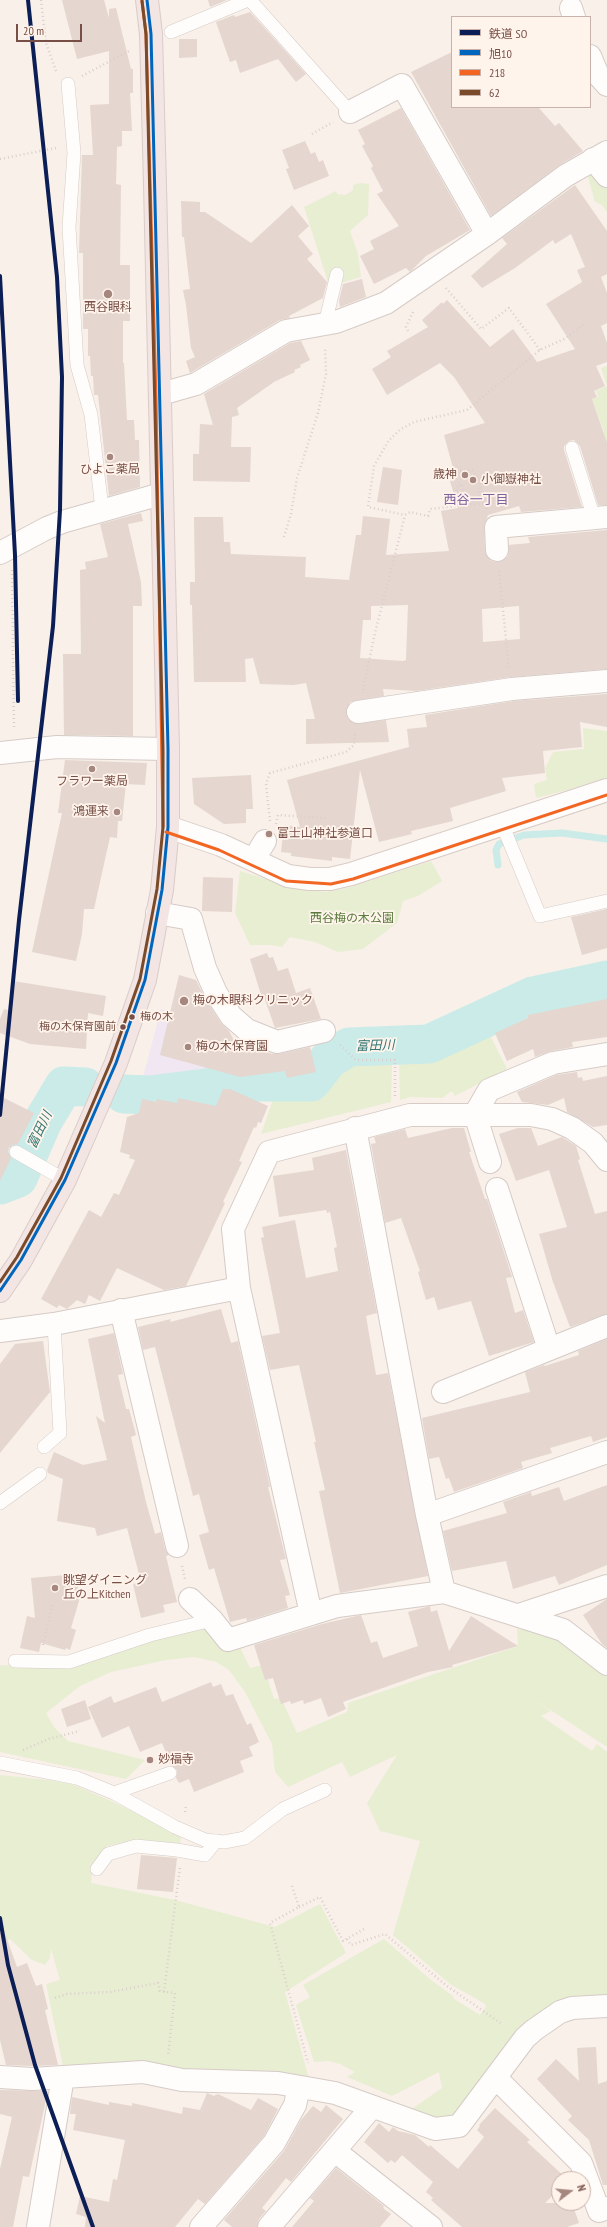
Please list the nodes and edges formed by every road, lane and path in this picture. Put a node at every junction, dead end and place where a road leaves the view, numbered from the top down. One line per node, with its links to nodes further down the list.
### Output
1 (40, 0): 7 (path)
2 (147, 0): 21 (highway)
3 (249, 0): 4 (lane); 10 (lane)
4 (170, 32)
5 (126, 53): 8 (path)
6 (591, 58): 9 (street)
7 (57, 72)
8 (68, 84): 28 (lane)
9 (607, 86)
10 (350, 112): 14 (street)
11 (57, 148): 12 (path)
12 (0, 160)
13 (602, 162): 14 (street)
14 (487, 234): 15 (street)
15 (431, 271): 17 (street); 19 (path)
16 (337, 274): 17 (lane)
17 (325, 324): 21 (street)
18 (584, 324): 19 (path)
19 (540, 350): 29 (path)
20 (326, 374): 32 (path)
21 (160, 394): 26 (highway)
22 (572, 448): 31 (lane)
23 (444, 471): 24 (path)
24 (481, 486): 25 (path); 27 (path)
25 (463, 490)
26 (161, 494): 28 (street); 38 (highway)
27 (485, 503): 29 (path); 30 (path)
28 (102, 509): 34 (street)
29 (405, 515): 37 (path)
30 (489, 515)
31 (601, 518): 33 (street)
32 (284, 537)
33 (497, 543): 36 (path)
34 (6, 550): 39 (path)
35 (607, 680): 36 (street)
36 (511, 682): 37 (street)
37 (358, 712): 44 (path)
38 (168, 749): 39 (street); 43 (highway)
39 (7, 752)
40 (607, 790): 42 (street)
41 (327, 818): 44 (path)
42 (502, 824): 44 (street); 45 (lane)
43 (168, 827): 44 (street); 46 (highway)
44 (261, 846)
45 (607, 901)
46 (157, 914): 47 (street); 56 (highway)
47 (324, 1031)
48 (607, 1054): 51 (street)
49 (356, 1060): 50 (path)
50 (395, 1105)
51 (475, 1114): 52 (street); 54 (street); 55 (street)
52 (355, 1128): 58 (street); 70 (street)
53 (18, 1153): 56 (lane)
54 (607, 1160)
55 (490, 1162)
56 (56, 1174): 59 (highway)
57 (497, 1189): 64 (street)
58 (239, 1288): 60 (street); 76 (street)
59 (0, 1291)
60 (121, 1310): 61 (street); 71 (street)
61 (54, 1324): 63 (street); 66 (lane)
62 (607, 1326): 64 (street)
63 (0, 1331)
64 (548, 1349): 65 (street)
65 (444, 1392)
66 (44, 1447)
67 (607, 1452): 70 (street)
68 (40, 1474): 69 (lane)
69 (0, 1503)
70 (427, 1515): 73 (street)
71 (177, 1546): 74 (path)
72 (607, 1586): 77 (street)
73 (444, 1592): 76 (street); 77 (street)
74 (190, 1599): 78 (street)
75 (53, 1602): 79 (path)
76 (311, 1614): 78 (street)
77 (520, 1615): 81 (street)
78 (212, 1620): 80 (lane)
79 (41, 1652)
80 (15, 1660)
81 (607, 1664)
82 (80, 1731): 83 (path)
83 (20, 1751)
84 (0, 1764): 87 (lane)
85 (170, 1773): 87 (lane)
86 (325, 1790): 88 (lane)
87 (114, 1793): 88 (lane)
88 (216, 1841): 90 (lane)
89 (180, 1861): 95 (path)
90 (97, 1869)
91 (292, 1886): 92 (path)
92 (299, 1907): 94 (path); 100 (path)
93 (366, 1928): 94 (path)
94 (347, 1939): 98 (path)
95 (164, 1992): 96 (path); 99 (path)
96 (55, 1998)
97 (607, 2006): 103 (street)
98 (502, 2024)
99 (169, 2049)
100 (308, 2063)
101 (0, 2077): 102 (street)
102 (63, 2077): 104 (street); 109 (street)
103 (496, 2078): 105 (street); 107 (street)
104 (299, 2087): 105 (street); 110 (street)
105 (371, 2108): 106 (street)
106 (335, 2150): 108 (street); 111 (street)
107 (607, 2208)
108 (417, 2223)
109 (38, 2227)
110 (202, 2227)
111 (269, 2227)

